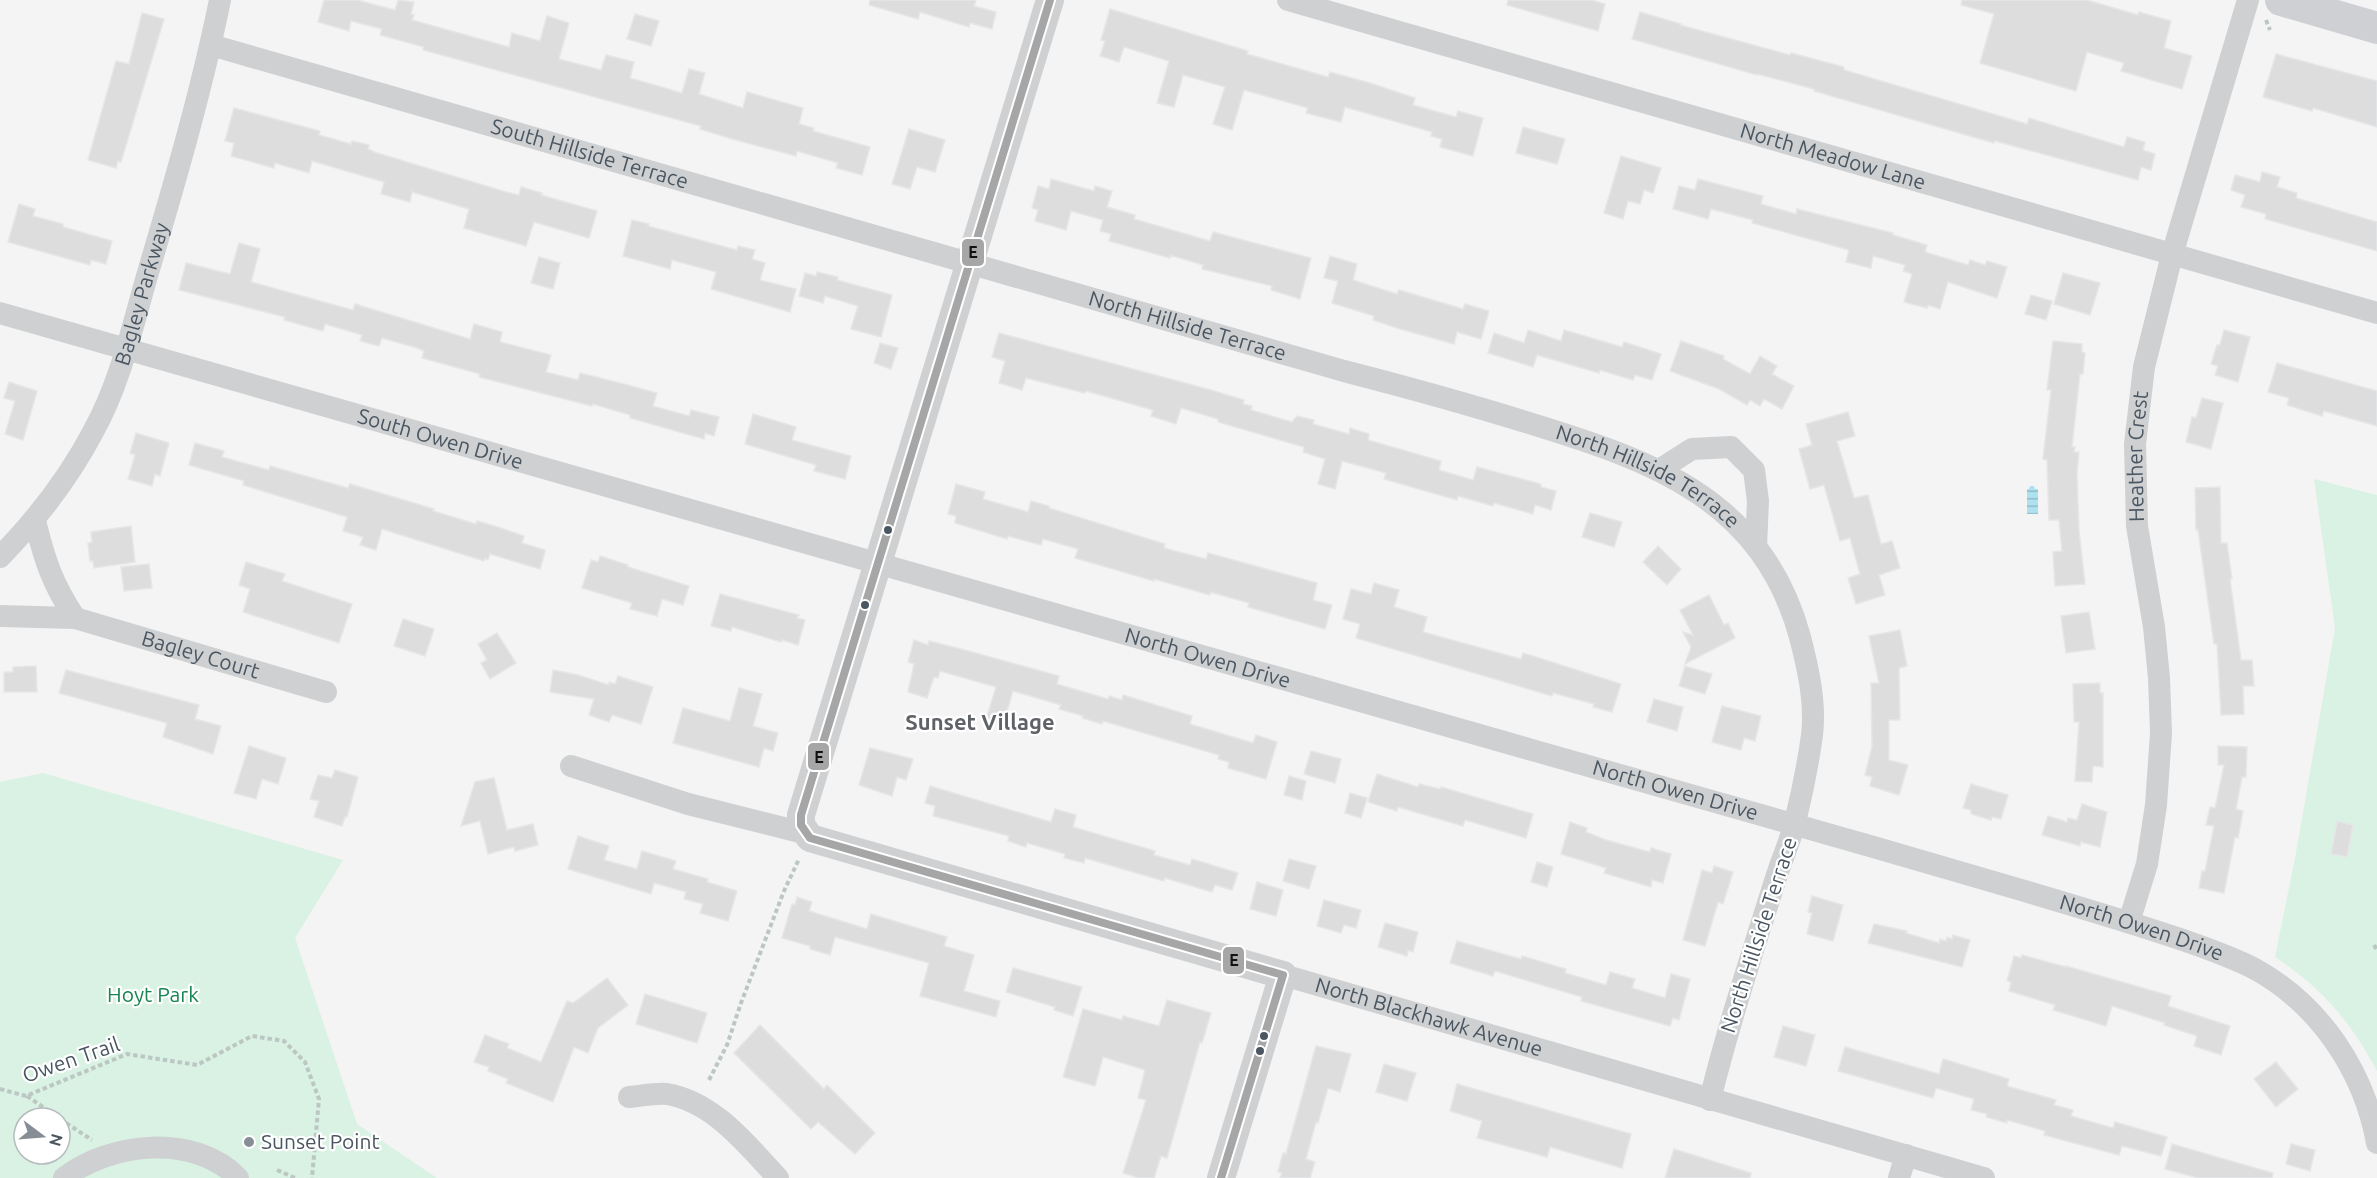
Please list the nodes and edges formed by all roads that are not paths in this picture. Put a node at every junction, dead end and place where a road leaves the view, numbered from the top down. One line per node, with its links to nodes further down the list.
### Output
1 (220, 0): 7 (street, Bagley Parkway)
2 (1050, 0): 9 (street)
3 (1288, 0): 8 (street, North Meadow Lane)
4 (2248, 0): 8 (street, Heather Crest)
5 (2273, 10): 6 (main road)
6 (2377, 28)
7 (211, 45): 9 (street, South Hillside Terrace); 12 (street, Bagley Parkway)
8 (2172, 255): 11 (street, North Meadow Lane); 24 (street, Heather Crest)
9 (970, 262): 13 (street, North Hillside Terrace); 17 (street)
10 (0, 313): 12 (street, South Owen Drive)
11 (2377, 313)
12 (125, 349): 14 (street, Bagley Parkway); 17 (street, South Owen Drive)
13 (1659, 470): 15 (street, North Hillside Terrace); 15 (street)
14 (35, 521): 16 (street, Bagley Parkway); 19 (street)
15 (1756, 547): 22 (street, North Hillside Terrace)
16 (0, 557)
17 (879, 565): 22 (street, North Owen Drive); 23 (street)
18 (0, 616): 19 (street, Bagley Court)
19 (75, 618): 20 (street, Bagley Court)
20 (326, 692)
21 (572, 766): 23 (street)
22 (1794, 824): 24 (street, North Owen Drive); 27 (street, North Hillside Terrace)
23 (807, 835): 25 (street, North Blackhawk Avenue)
24 (2129, 922): 28 (street, North Owen Drive)
25 (1283, 975): 27 (street, North Blackhawk Avenue); 33 (street)
26 (629, 1097): 32 (street)
27 (1710, 1100): 29 (street, North Blackhawk Avenue)
28 (2377, 1143)
29 (1906, 1155): 34 (street); 35 (street, North Blackhawk Avenue)
30 (64, 1178): 31 (street)
31 (238, 1178)
32 (778, 1178)
33 (1221, 1178)
34 (1899, 1178)
35 (1984, 1178)

